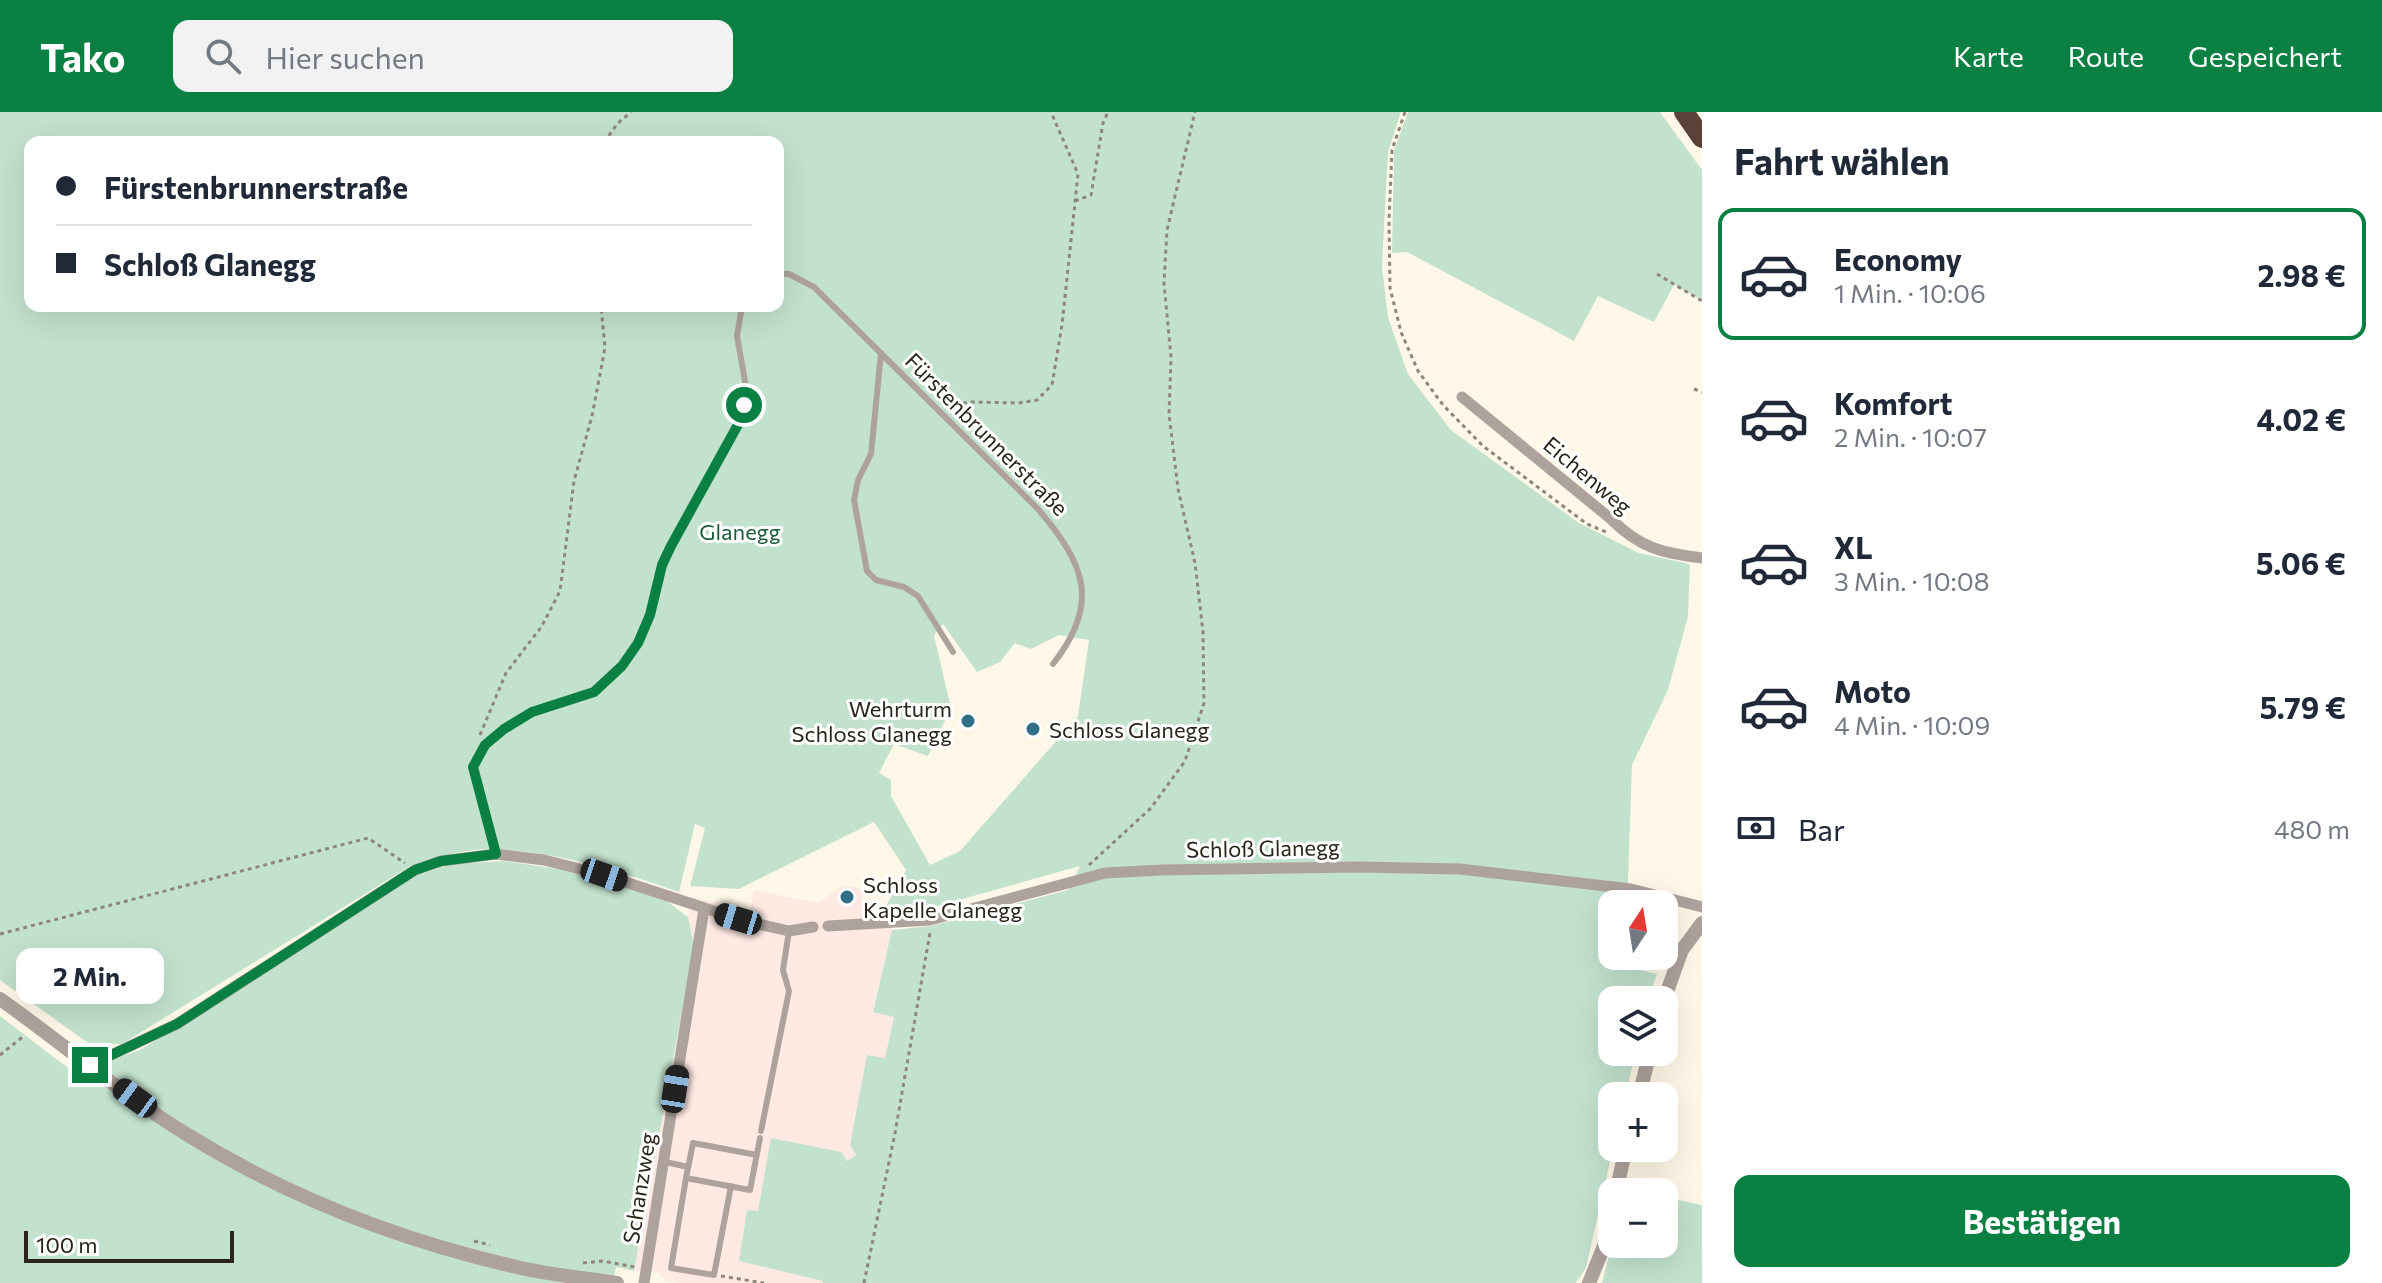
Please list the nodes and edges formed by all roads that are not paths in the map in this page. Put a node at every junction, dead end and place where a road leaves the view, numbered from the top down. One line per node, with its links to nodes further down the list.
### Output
1 (1684, 112): 2 (highway)
2 (1702, 138)
3 (784, 274): 5 (lane, Fürstenbrunnerstraße)
4 (741, 312): 10 (lane)
5 (881, 353): 8 (lane); 9 (lane, Fürstenbrunnerstraße)
6 (1462, 397): 7 (street, Eichenweg)
7 (1702, 558)
8 (953, 652)
9 (1053, 664)
10 (496, 854): 12 (street); 21 (street)
11 (1702, 907): 16 (street, Schloß Glanegg)
12 (704, 909): 13 (street); 29 (street, Schanzweg)
13 (738, 919)
14 (754, 923): 18 (street)
15 (1702, 923): 19 (street)
16 (828, 926)
17 (813, 927): 18 (street)
18 (789, 931): 22 (lane)
19 (1669, 986)
20 (0, 999): 21 (street)
21 (90, 1065): 28 (street)
22 (757, 1155): 24 (lane); 26 (lane)
23 (670, 1163): 24 (lane)
24 (688, 1167): 25 (lane)
25 (686, 1178): 26 (lane); 26 (lane)
26 (731, 1186)
27 (1599, 1258): 30 (street)
28 (617, 1283)
29 (644, 1283)
30 (1589, 1283)

